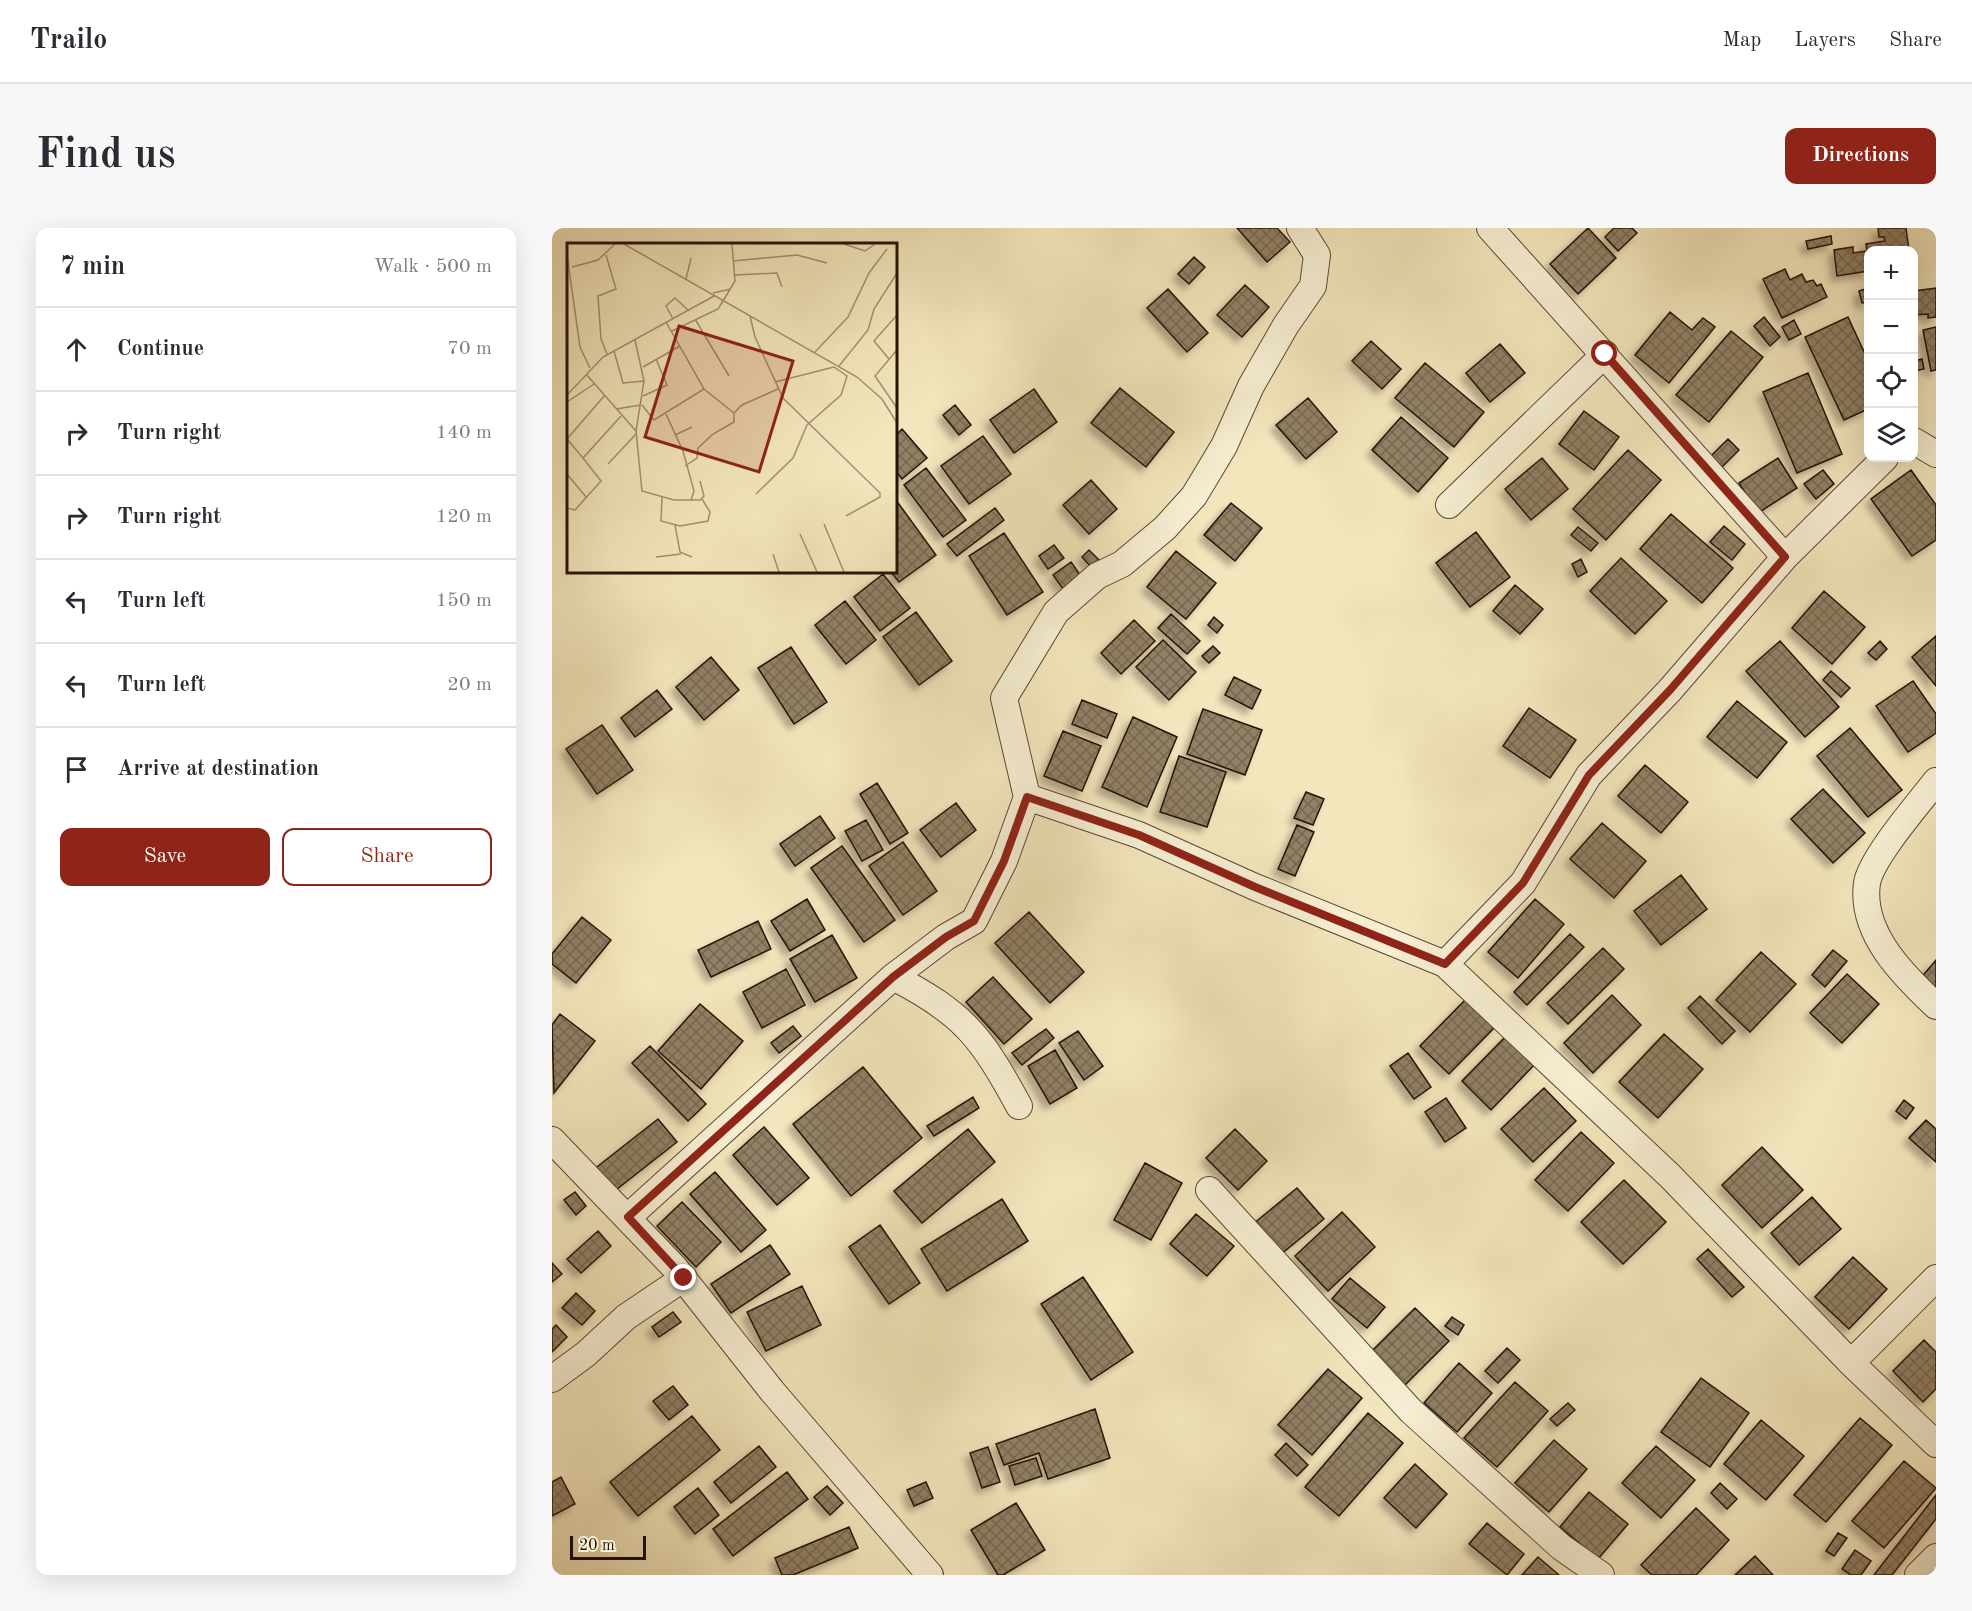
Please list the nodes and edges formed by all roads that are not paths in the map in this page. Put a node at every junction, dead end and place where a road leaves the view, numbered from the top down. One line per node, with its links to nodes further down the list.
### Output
1 (1300, 228): 10 (street)
2 (1490, 228): 3 (street)
3 (1605, 354): 7 (street); 8 (street)
4 (1918, 443): 5 (street)
5 (1936, 454)
6 (1881, 462): 8 (street)
7 (1449, 505)
8 (1785, 557): 11 (street)
9 (1936, 781): 13 (street)
10 (1027, 797): 11 (street); 12 (street)
11 (1445, 964): 20 (street)
12 (893, 977): 14 (street); 17 (street)
13 (1936, 1006)
14 (1019, 1106)
15 (552, 1140): 17 (street)
16 (1209, 1190): 25 (street)
17 (628, 1217): 18 (street)
18 (684, 1278): 21 (street); 24 (street)
19 (1936, 1278): 20 (street)
20 (1851, 1363): 22 (street)
21 (552, 1379)
22 (1936, 1444)
23 (1936, 1557): 26 (street)
24 (930, 1575)
25 (1601, 1575)
26 (1918, 1575)

